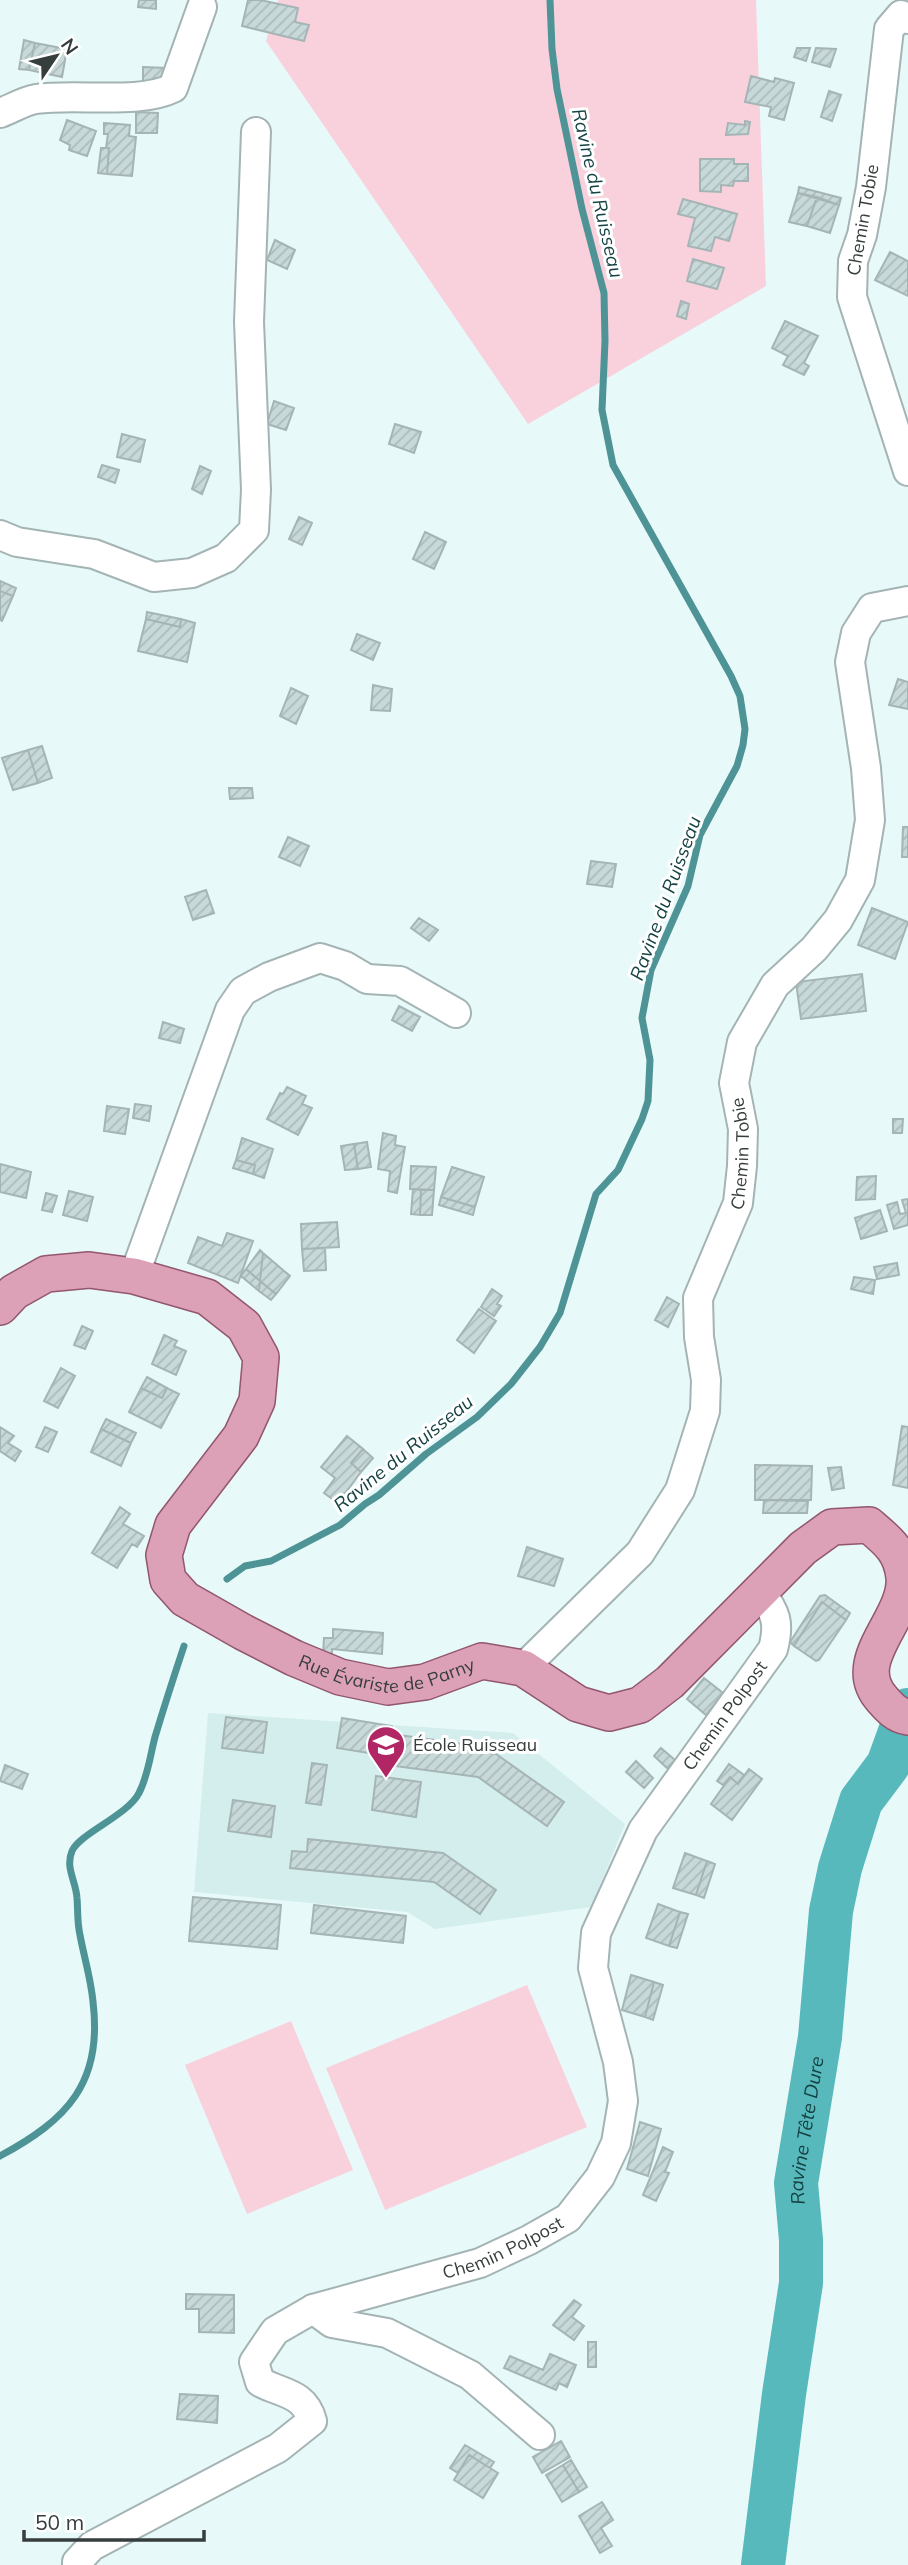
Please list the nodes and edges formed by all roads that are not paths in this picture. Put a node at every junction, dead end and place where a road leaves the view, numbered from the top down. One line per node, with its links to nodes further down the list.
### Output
1 (202, 7): 3 (street)
2 (908, 19): 5 (street, Chemin Tobie)
3 (0, 113)
4 (256, 132): 6 (street)
5 (908, 471)
6 (0, 535)
7 (908, 601): 12 (street, Chemin Tobie)
8 (456, 1013): 9 (street)
9 (134, 1276): 10 (main road, Rue Évariste de Parny); 12 (main road, Rue Évariste de Parny)
10 (0, 1307)
11 (759, 1590): 12 (main road, Rue Évariste de Parny); 13 (main road, Rue Évariste de Parny); 14 (street, Chemin Polpost)
12 (523, 1668)
13 (908, 1717)
14 (313, 2309): 15 (street); 16 (street, Chemin Polpost)
15 (540, 2435)
16 (77, 2565)

